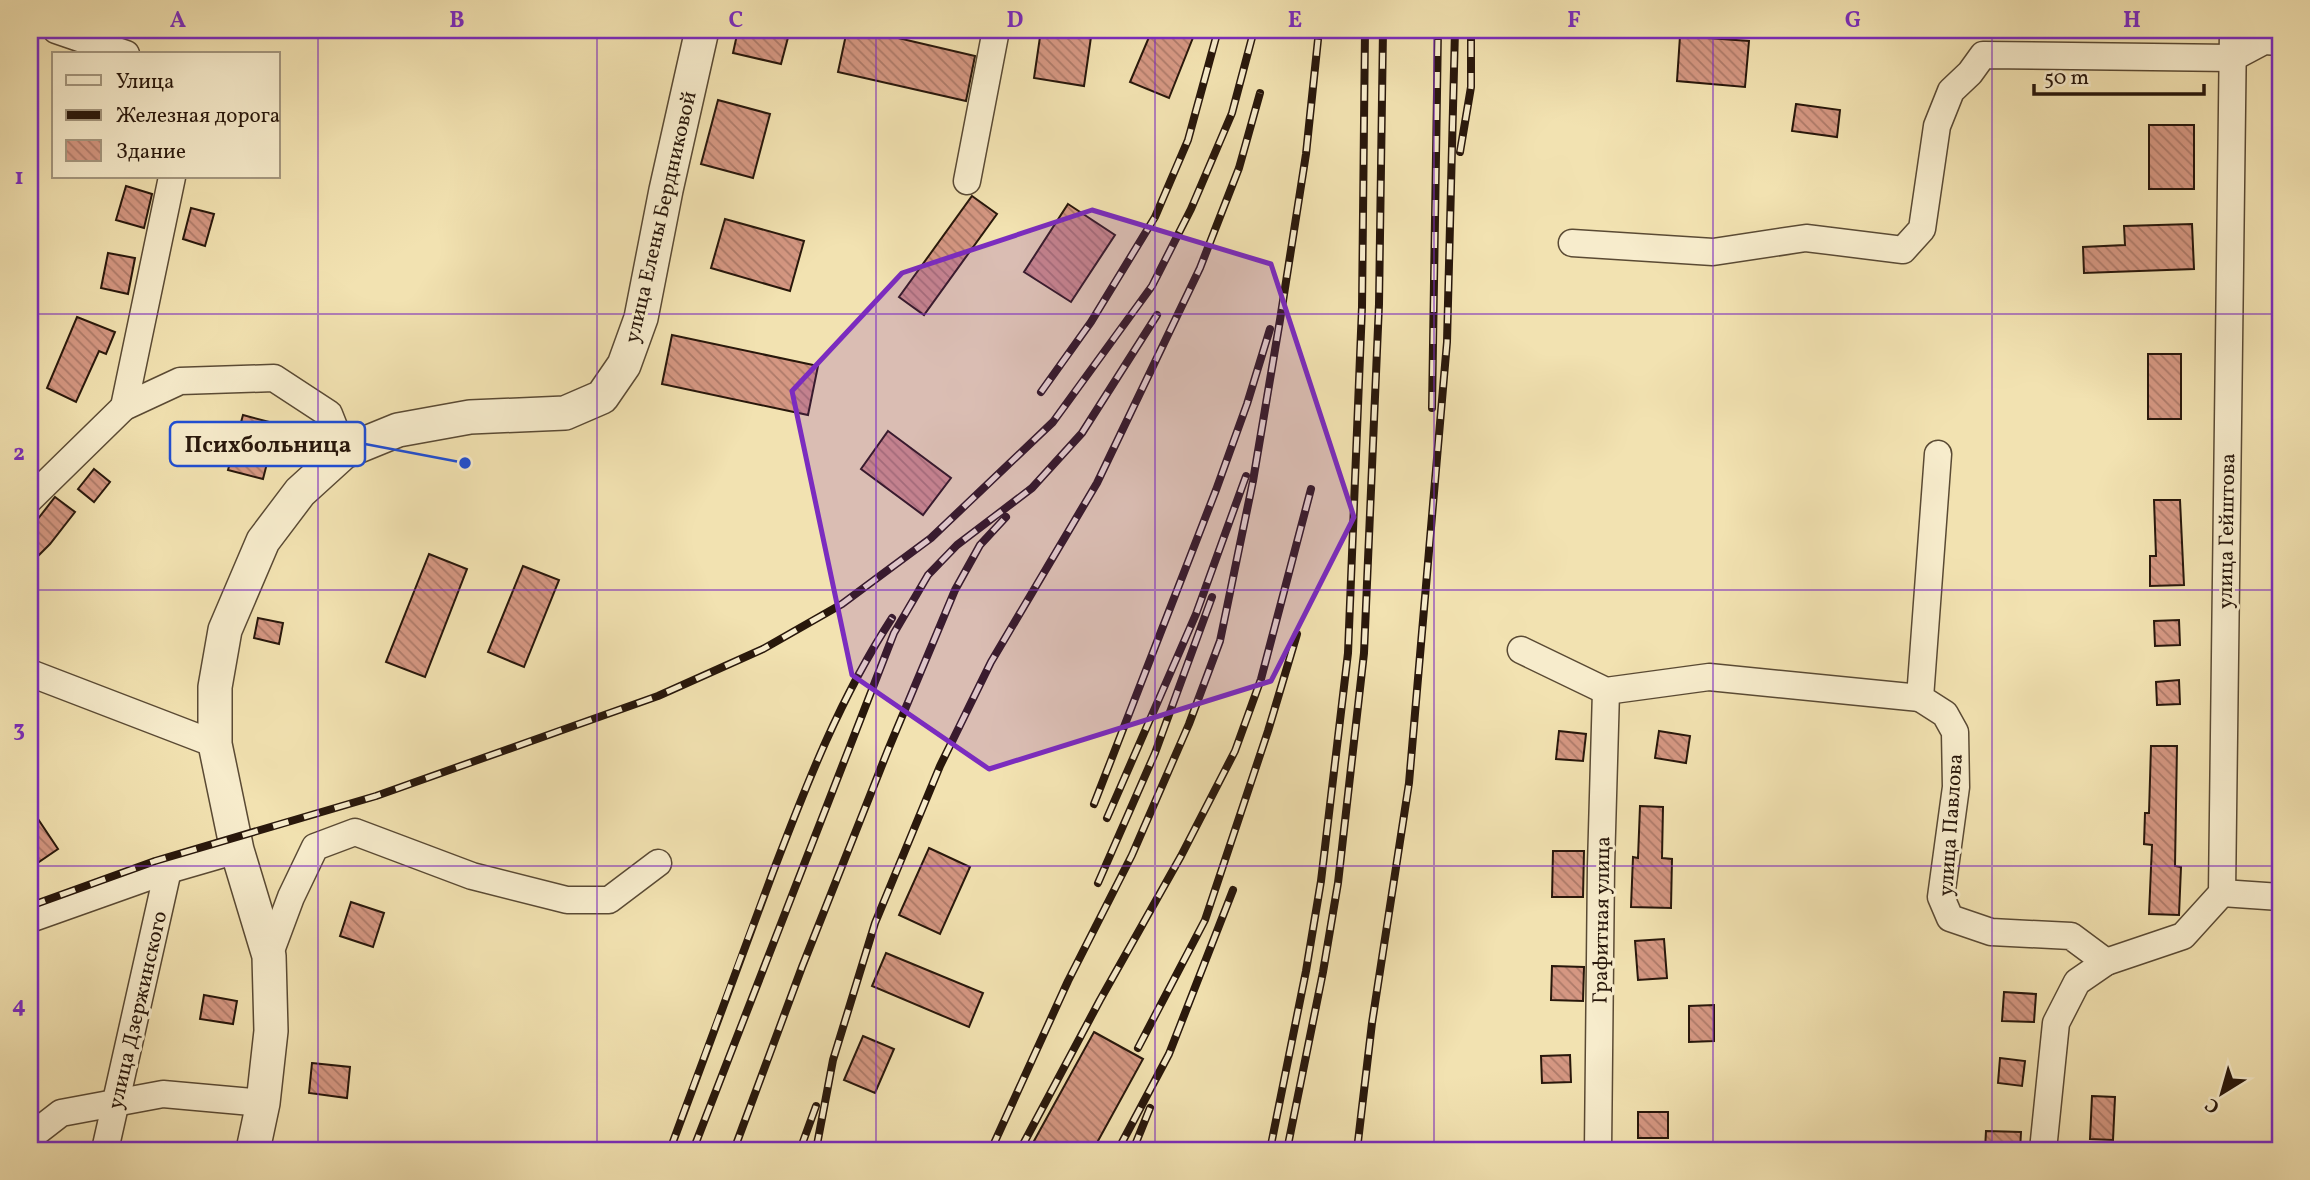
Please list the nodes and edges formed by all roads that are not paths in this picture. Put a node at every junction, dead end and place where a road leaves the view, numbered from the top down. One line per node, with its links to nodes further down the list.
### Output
1 (56, 30): 6 (street)
2 (702, 30): 12 (street, улица Елены Бердниковой)
3 (996, 30): 9 (street)
4 (2233, 30): 7 (street, улица Гейштова)
5 (2280, 42): 7 (street)
6 (120, 52)
7 (2232, 58): 10 (street); 23 (street, улица Гейштова)
8 (172, 178): 11 (street)
9 (967, 181)
10 (1572, 243)
11 (124, 407): 12 (street); 14 (street)
12 (344, 452): 19 (street, улица Елены Бердниковой)
13 (1938, 454): 18 (street)
14 (30, 499)
15 (1521, 650): 17 (street)
16 (30, 673): 19 (street)
17 (1606, 691): 18 (street); 33 (street, Графитная улица)
18 (1920, 698): 27 (street, улица Павлова)
19 (215, 744): 20 (street, улица Елены Бердниковой)
20 (237, 850): 22 (street); 26 (street, улица Елены Бердниковой)
21 (658, 863): 26 (street)
22 (168, 870): 25 (street); 28 (street, улица Дзержинского)
23 (2222, 893): 24 (street); 27 (street)
24 (2280, 897)
25 (30, 919)
26 (269, 956): 29 (street, улица Елены Бердниковой)
27 (2106, 961): 34 (street)
28 (116, 1102): 29 (street); 30 (street); 31 (street, улица Дзержинского)
29 (263, 1103): 32 (street, улица Елены Бердниковой)
30 (30, 1137)
31 (104, 1150)
32 (253, 1150)
33 (1598, 1150)
34 (2043, 1150)

